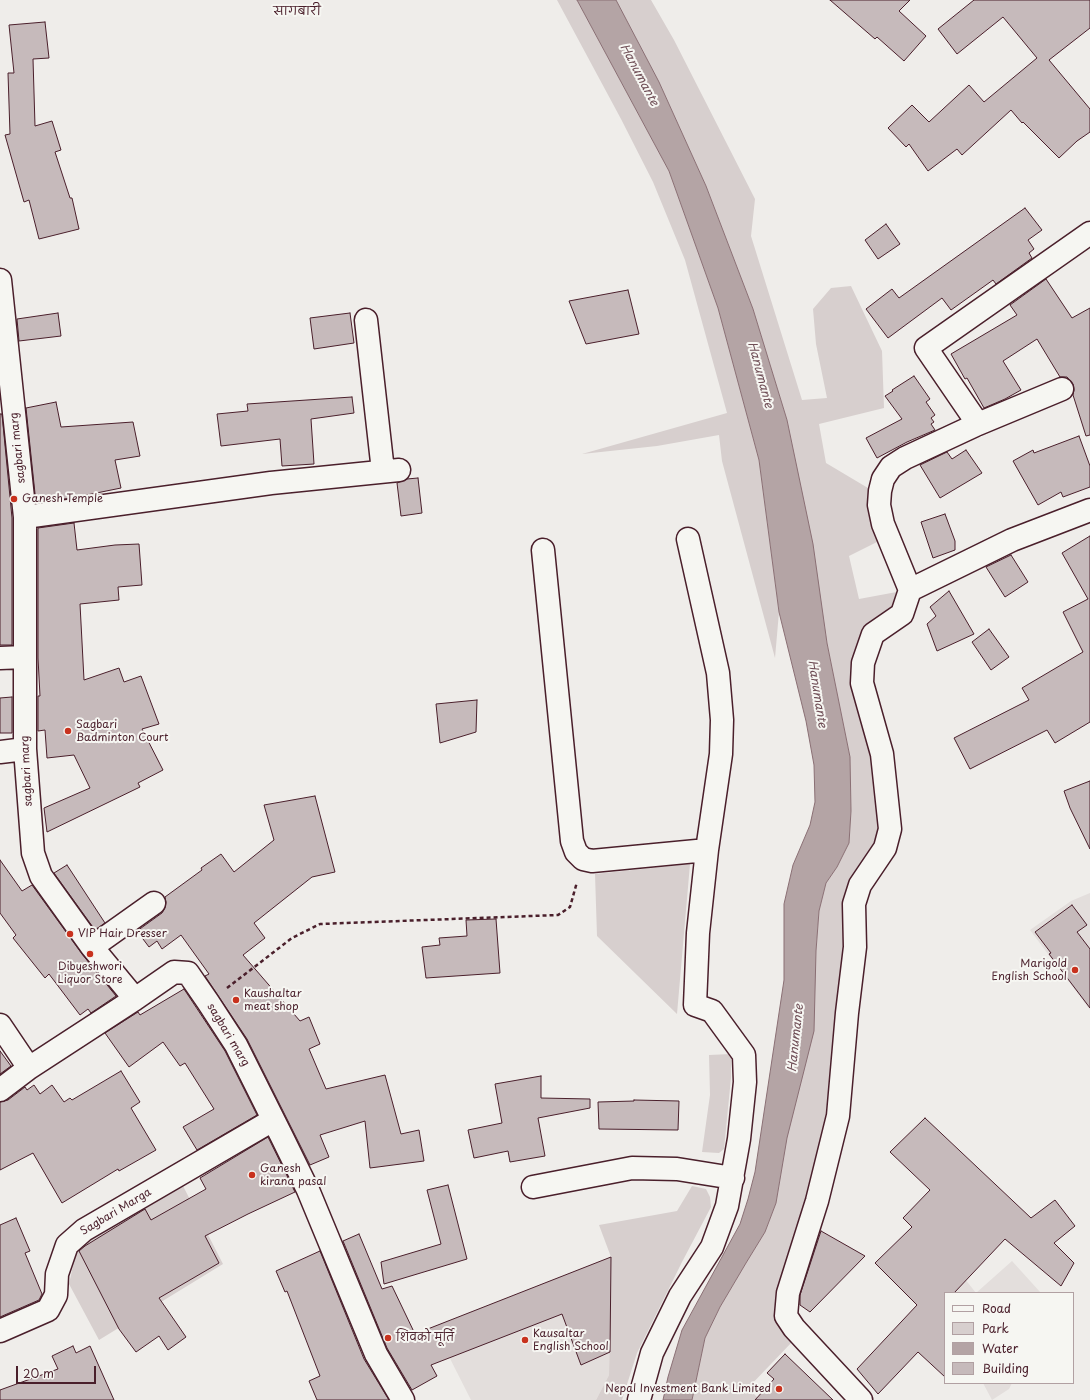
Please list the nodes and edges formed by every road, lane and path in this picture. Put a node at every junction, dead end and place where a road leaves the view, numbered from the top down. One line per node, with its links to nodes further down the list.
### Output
1 (1090, 233): 5 (street)
2 (0, 280): 7 (street, sagbari marg)
3 (366, 320): 7 (street)
4 (1062, 389): 5 (street)
5 (978, 424): 10 (street)
6 (1090, 510): 10 (street)
7 (25, 517): 11 (street, sagbari marg)
8 (688, 539): 15 (street)
9 (543, 550): 16 (street)
10 (910, 590): 30 (street)
11 (25, 657): 12 (street); 13 (street, sagbari marg)
12 (0, 658)
13 (25, 749): 14 (street); 18 (street, sagbari marg)
14 (0, 752)
15 (706, 850): 16 (street); 25 (street)
16 (585, 859): 20 (path)
17 (154, 904): 18 (street)
18 (92, 947): 19 (street, sagbari marg)
19 (135, 999): 20 (street, sagbari marg); 22 (street)
20 (208, 1002): 24 (street, sagbari marg)
21 (0, 1025): 22 (street)
22 (29, 1068): 23 (street)
23 (0, 1090)
24 (273, 1120): 27 (street, Sagbari Marga); 28 (street, sagbari marg)
25 (733, 1178): 26 (street); 29 (street)
26 (533, 1187)
27 (0, 1331)
28 (403, 1400)
29 (639, 1400)
30 (861, 1400)

